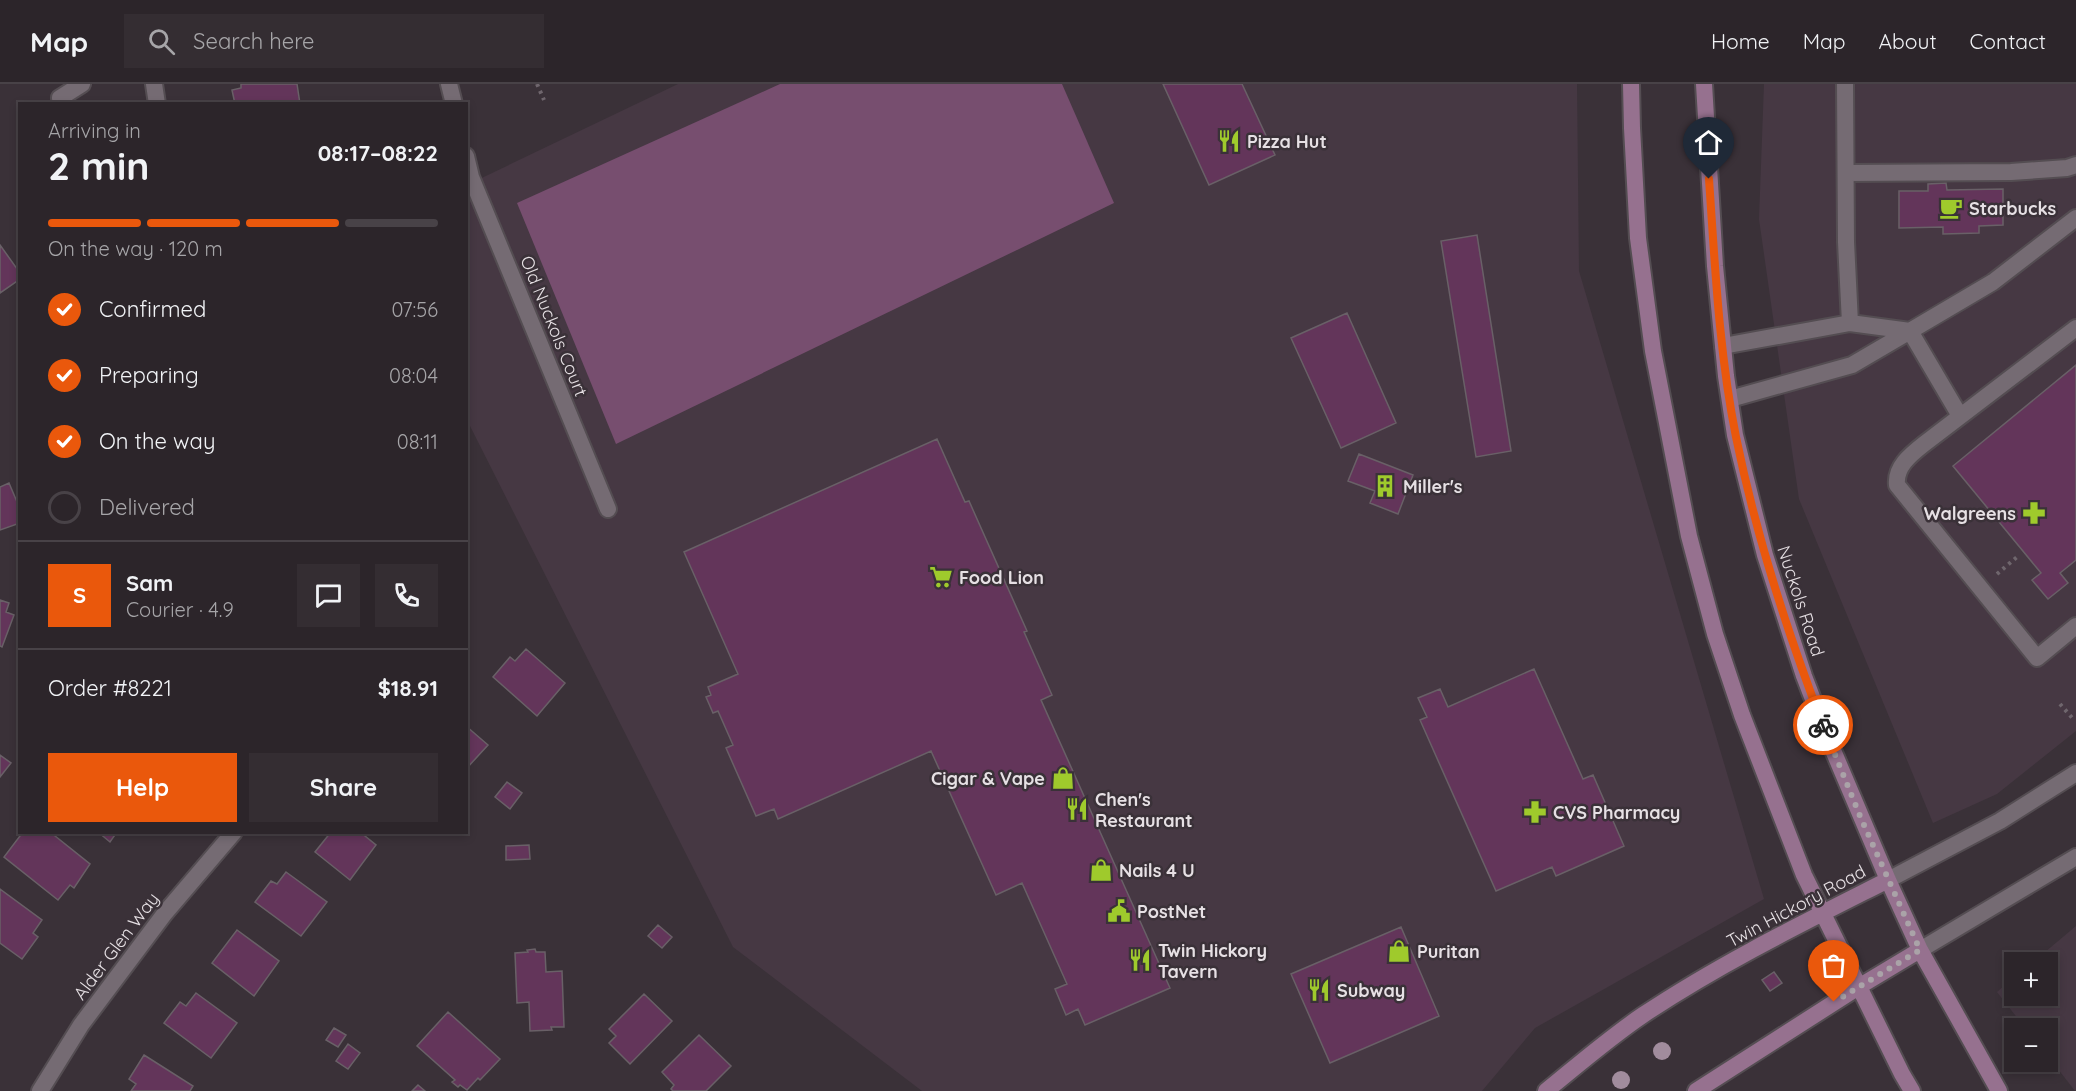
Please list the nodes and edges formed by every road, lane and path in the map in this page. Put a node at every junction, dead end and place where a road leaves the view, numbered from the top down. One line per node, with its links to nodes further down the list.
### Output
1 (82, 84): 9 (street)
2 (154, 84): 10 (street)
3 (449, 84): 11 (street)
4 (537, 84): 8 (path)
5 (1631, 84): 30 (main road)
6 (1704, 84): 19 (main road, Nuckols Road)
7 (1845, 84): 14 (street)
8 (544, 100)
9 (60, 102)
10 (157, 102)
11 (454, 102)
12 (468, 164): 22 (street, Old Nuckols Court)
13 (2076, 165): 14 (street)
14 (1846, 172): 16 (street)
15 (2076, 218): 18 (street)
16 (1850, 322): 18 (street); 19 (street)
17 (2076, 328): 21 (street)
18 (1910, 331): 20 (street); 21 (street)
19 (1723, 346): 20 (main road, Nuckols Road)
20 (1730, 399): 29 (main road, Nuckols Road)
21 (1960, 416): 23 (street)
22 (608, 509)
23 (2076, 626)
24 (2060, 704): 25 (path)
25 (2074, 720)
26 (2076, 773): 29 (street, Twin Hickory Road)
27 (232, 834): 33 (street, Alder Glen Way)
28 (2076, 857): 31 (street)
29 (1888, 880): 30 (main road, Twin Hickory Road); 31 (main road, Nuckols Road)
30 (1822, 913): 32 (main road); 34 (main road, Twin Hickory Road)
31 (1920, 950): 32 (main road); 37 (main road, Nuckols Road)
32 (1860, 986): 35 (main road); 36 (main road)
33 (40, 1091)
34 (1546, 1091)
35 (1696, 1091)
36 (1912, 1091)
37 (1999, 1091)

